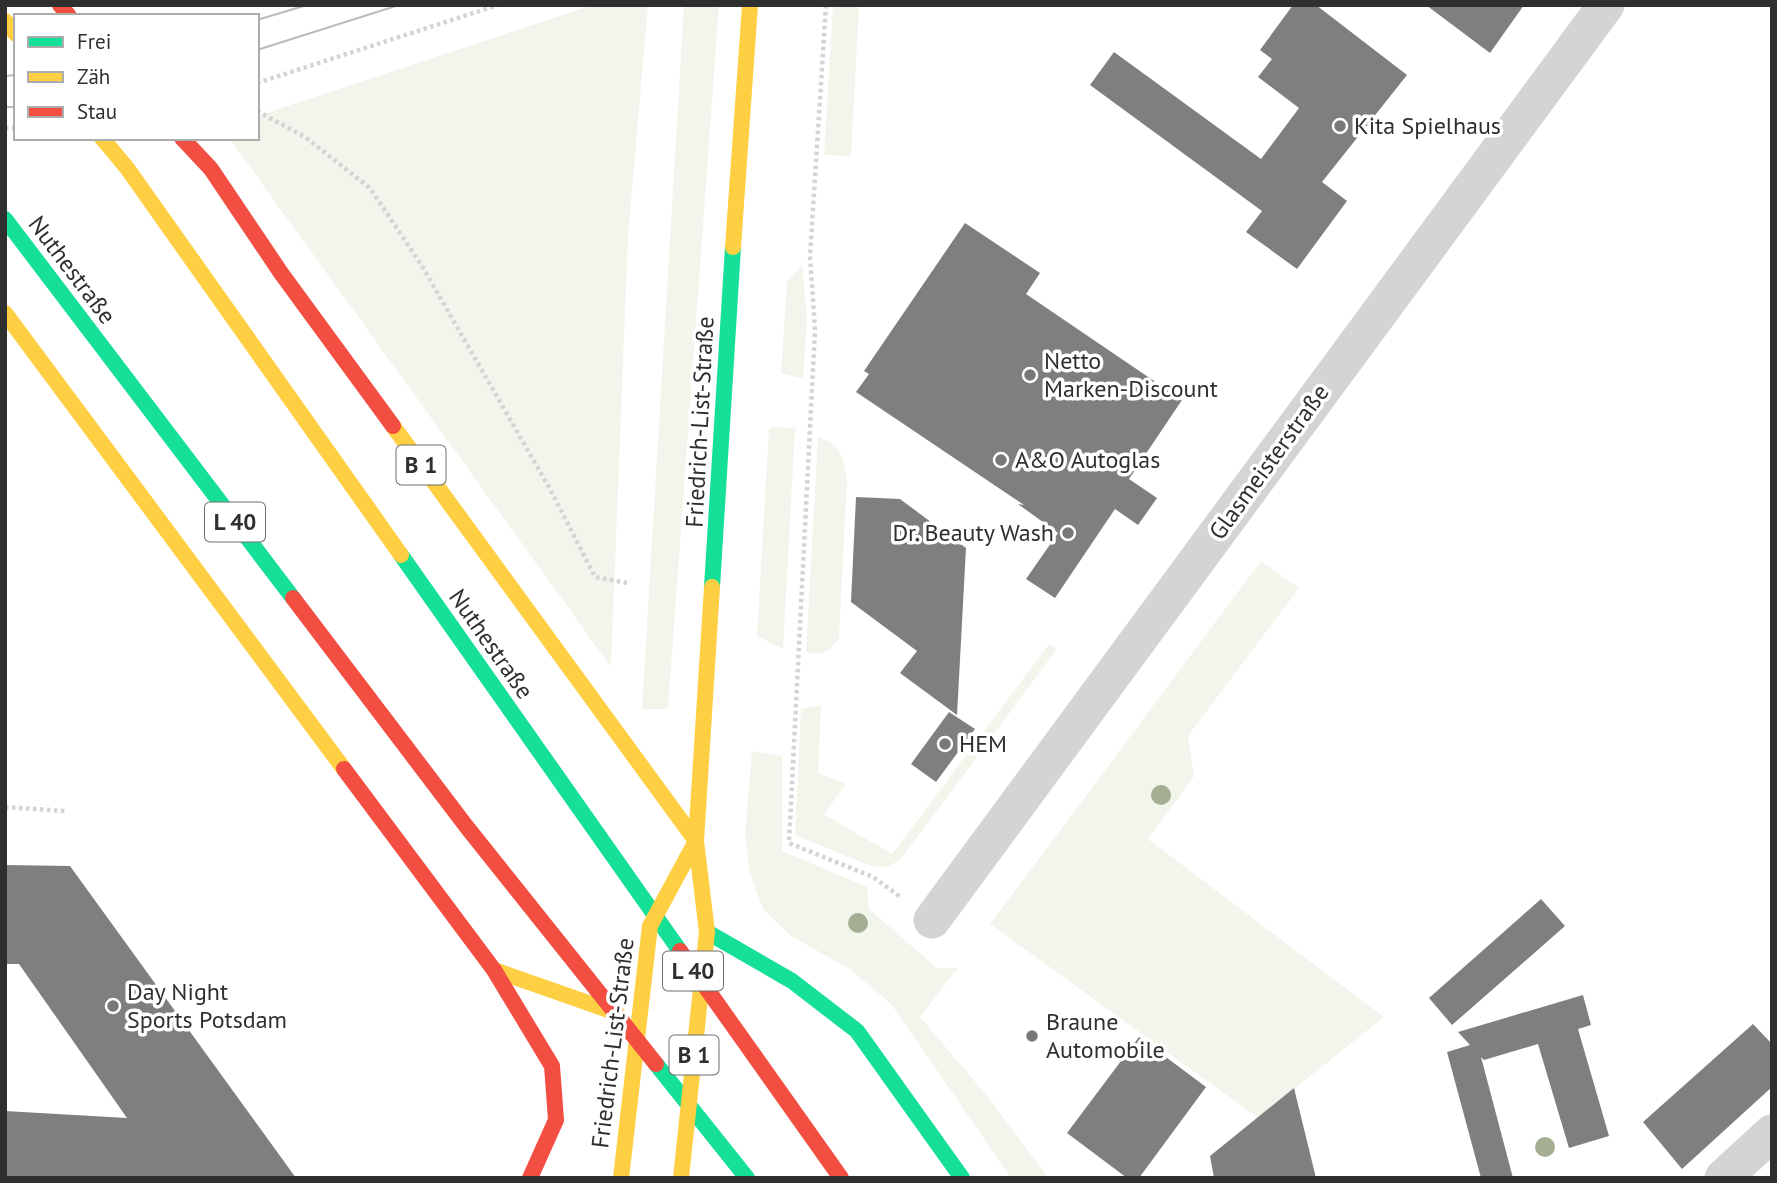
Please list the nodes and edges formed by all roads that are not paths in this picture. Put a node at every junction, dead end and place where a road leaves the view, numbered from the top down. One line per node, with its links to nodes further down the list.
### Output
1 (750, 5): 7 (main road, Friedrich-List-Straße)
2 (1606, 5): 8 (street, Glasmeisterstraße)
3 (104, 140): 18 (main road, Nuthestraße / L 40)
4 (184, 140): 7 (main road, B 1)
5 (5, 219): 17 (main road, Nuthestraße / L 40)
6 (5, 313): 11 (main road)
7 (696, 841): 9 (main road, Friedrich-List-Straße); 10 (main road, Friedrich-List-Straße / B 1)
8 (932, 920)
9 (650, 926): 10 (main road); 12 (main road, Friedrich-List-Straße)
10 (695, 930): 16 (main road, Friedrich-List-Straße / B 1); 19 (main road)
11 (494, 970): 12 (main road, B 1); 14 (main road)
12 (639, 1019): 15 (main road, Friedrich-List-Straße / B 1)
13 (1772, 1133): 20 (street)
14 (530, 1178)
15 (621, 1178)
16 (681, 1178)
17 (747, 1178)
18 (841, 1178)
19 (962, 1178)
20 (1723, 1178)

